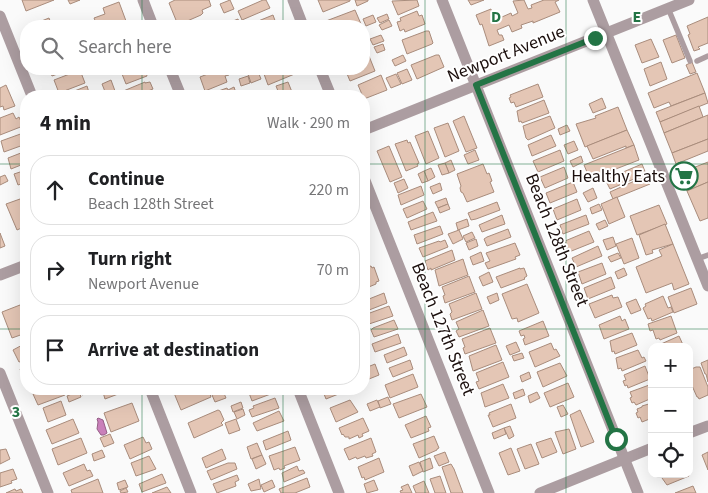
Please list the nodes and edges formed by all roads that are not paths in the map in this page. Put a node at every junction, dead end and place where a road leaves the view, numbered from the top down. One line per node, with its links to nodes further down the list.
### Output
1 (143, 0): 8 (street)
2 (293, 0): 9 (street)
3 (442, 0): 16 (street, Beach 128th Street)
4 (593, 0): 10 (street)
5 (689, 0): 6 (street, Newport Avenue)
6 (668, 8): 10 (street, Newport Avenue); 11 (lane)
7 (0, 16): 12 (street)
8 (151, 20)
9 (301, 20)
10 (606, 33): 16 (street, Newport Avenue); 22 (street)
11 (708, 56)
12 (20, 66)
13 (24, 75): 17 (street)
14 (172, 75): 18 (street)
15 (322, 75): 19 (street)
16 (476, 85): 20 (street, Newport Avenue); 32 (street, Beach 128th Street)
17 (30, 90)
18 (179, 90)
19 (329, 90)
20 (370, 128)
21 (370, 193): 36 (street, Beach 127th Street)
22 (703, 257): 25 (street)
23 (20, 267): 24 (street)
24 (0, 275)
25 (708, 286)
26 (0, 373): 33 (street)
27 (152, 395): 34 (street)
28 (300, 395): 35 (street)
29 (708, 426): 30 (street)
30 (691, 433)
31 (648, 450): 32 (street)
32 (625, 459): 37 (street); 38 (street, Beach 128th Street)
33 (48, 493)
34 (191, 493)
35 (339, 493)
36 (489, 493)
37 (540, 493)
38 (638, 493)

